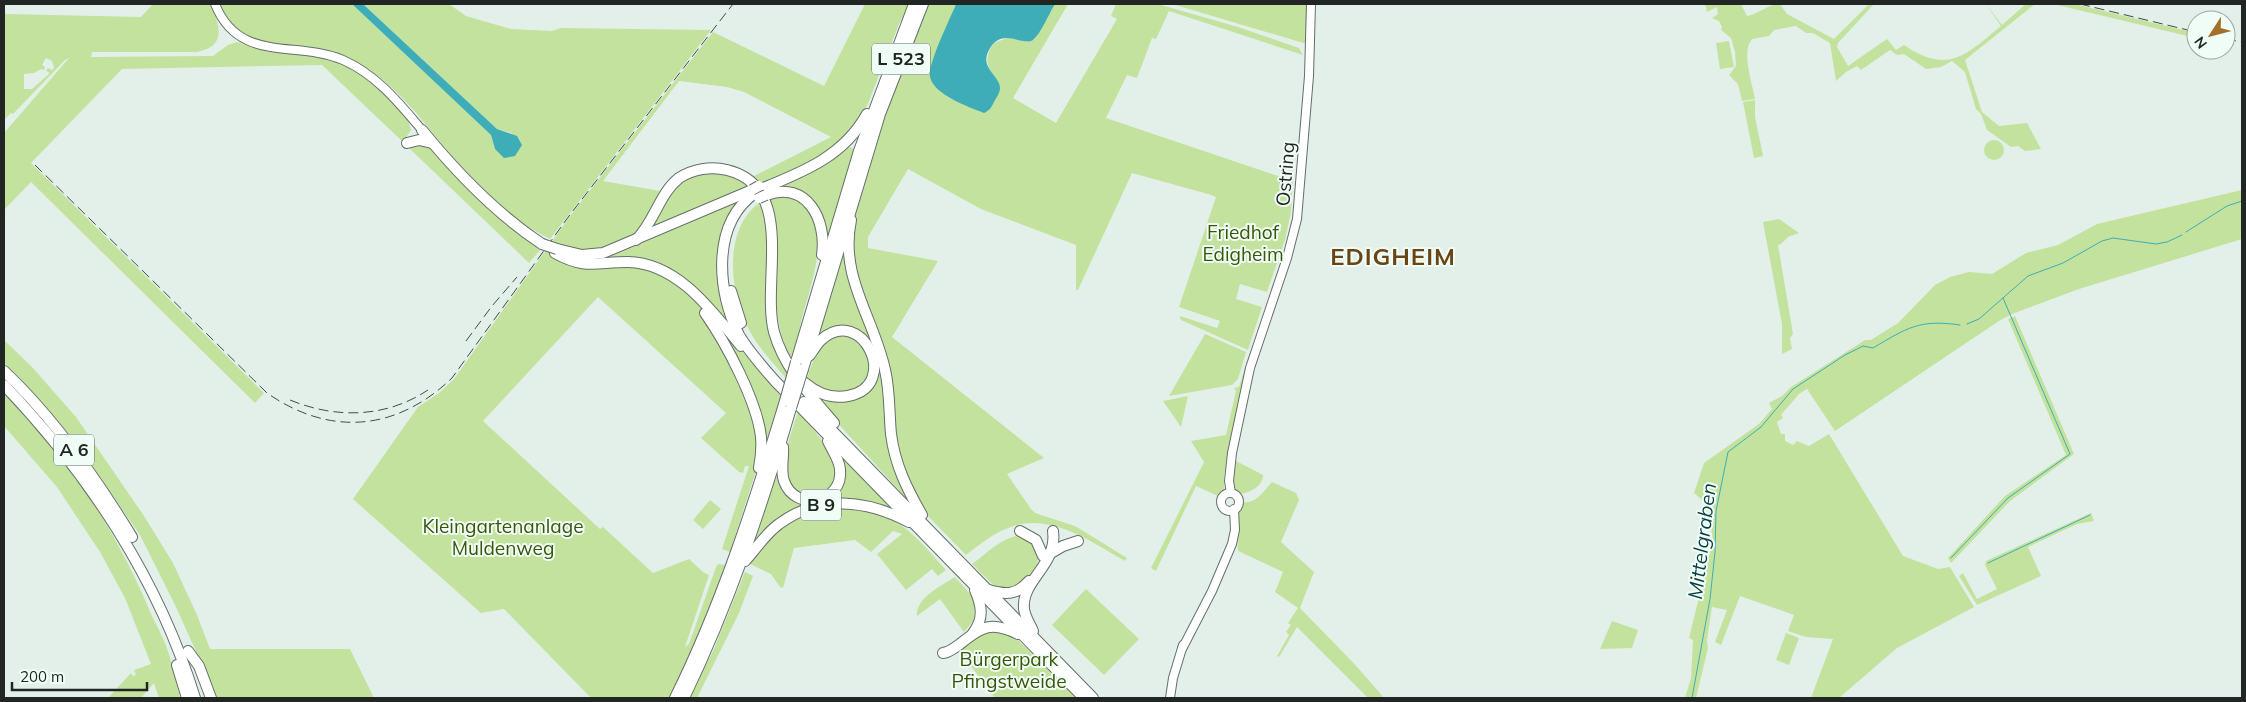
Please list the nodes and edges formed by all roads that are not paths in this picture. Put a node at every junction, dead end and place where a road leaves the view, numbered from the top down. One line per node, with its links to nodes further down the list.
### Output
1 (215, 4): 6 (street)
2 (914, 4): 5 (highway, L 523)
3 (923, 4): 9 (highway, L 523)
4 (1311, 4): 24 (street, Ostring)
5 (877, 101): 9 (highway); 10 (highway)
6 (422, 130): 8 (highway)
7 (407, 143): 8 (highway)
8 (433, 144): 13 (highway, bridge)
9 (864, 149): 11 (highway); 14 (highway)
10 (759, 192): 12 (highway); 14 (highway, B 9); 17 (highway); 23 (highway)
11 (854, 193): 16 (highway); 28 (highway)
12 (636, 240): 13 (highway); 16 (highway)
13 (556, 251): 15 (highway)
14 (823, 271): 16 (highway, B 9)
15 (687, 287): 17 (highway); 25 (highway)
16 (799, 365): 16 (highway); 20 (highway, B 9, bridge); 23 (highway)
17 (761, 366): 21 (highway)
18 (4, 371): 30 (highway, A 6)
19 (4, 385): 40 (highway, A 6)
20 (788, 404): 22 (highway); 25 (highway, B 9)
21 (823, 431): 22 (highway); 27 (highway)
22 (783, 436): 33 (highway)
23 (858, 456): 28 (highway)
24 (1228, 494): 26 (street); 26 (street)
25 (754, 501): 33 (highway, B 9)
26 (1231, 509): 47 (street)
27 (916, 526): 33 (highway, B 9); 34 (highway, B 9)
28 (929, 529): 35 (highway)
29 (1020, 531): 32 (highway)
30 (132, 537)
31 (1078, 541): 32 (highway)
32 (1047, 555): 35 (highway); 38 (highway)
33 (738, 564): 43 (highway, B 9); 44 (highway, B 9)
34 (972, 584): 36 (highway, B 9); 37 (highway, B 9)
35 (988, 590): 38 (highway)
36 (969, 636): 37 (highway, B 9); 39 (highway)
37 (1024, 636): 45 (highway, B 9)
38 (1036, 639): 46 (highway)
39 (942, 653)
40 (189, 698)
41 (205, 698): 42 (highway)
42 (211, 698)
43 (675, 698)
44 (684, 698)
45 (1084, 698)
46 (1094, 698)
47 (1170, 698)

